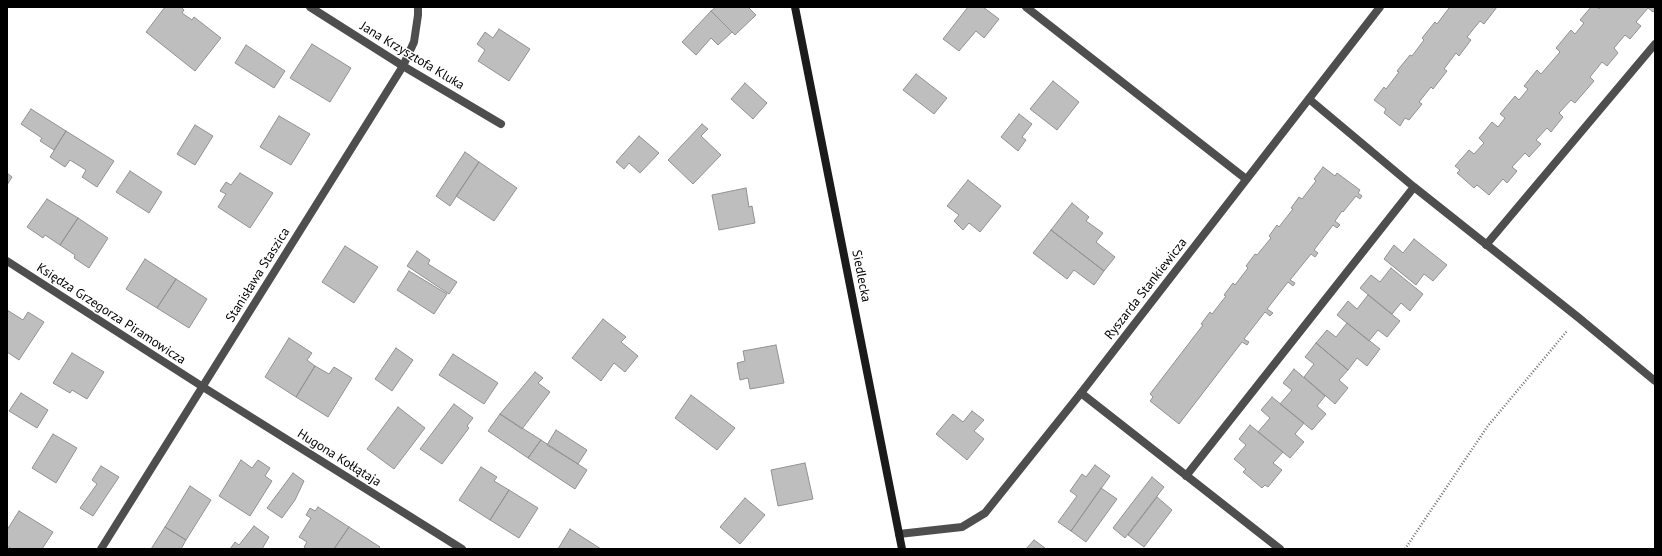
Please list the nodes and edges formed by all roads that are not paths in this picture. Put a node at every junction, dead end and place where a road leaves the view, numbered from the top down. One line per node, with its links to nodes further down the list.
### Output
1 (310, 7): 7 (street, Jana Krzysztofa Kluka)
2 (418, 7): 7 (street, Stanisława Staszica)
3 (794, 7): 18 (main road, Siedlecka)
4 (1026, 7): 10 (street)
5 (1380, 7): 8 (street, Ryszarda Stankiewicza)
6 (1655, 44): 12 (street)
7 (403, 66): 9 (street, Jana Krzysztofa Kluka); 15 (street, Stanisława Staszica)
8 (1310, 99): 10 (street, Ryszarda Stankiewicza); 11 (street)
9 (501, 124)
10 (1246, 178): 16 (street, Ryszarda Stankiewicza)
11 (1414, 187): 12 (street); 17 (street)
12 (1486, 245): 14 (street)
13 (7, 262): 15 (street, Księdza Grzegorza Piramowicza)
14 (1655, 381)
15 (203, 387): 19 (street, Stanisława Staszica); 20 (street, Hugona Kołłątaja)
16 (1081, 393): 17 (street); 18 (street, Ryszarda Stankiewicza)
17 (1186, 476): 22 (street)
18 (899, 534): 21 (main road, Siedlecka)
19 (101, 549)
20 (462, 549)
21 (902, 549)
22 (1280, 549)

